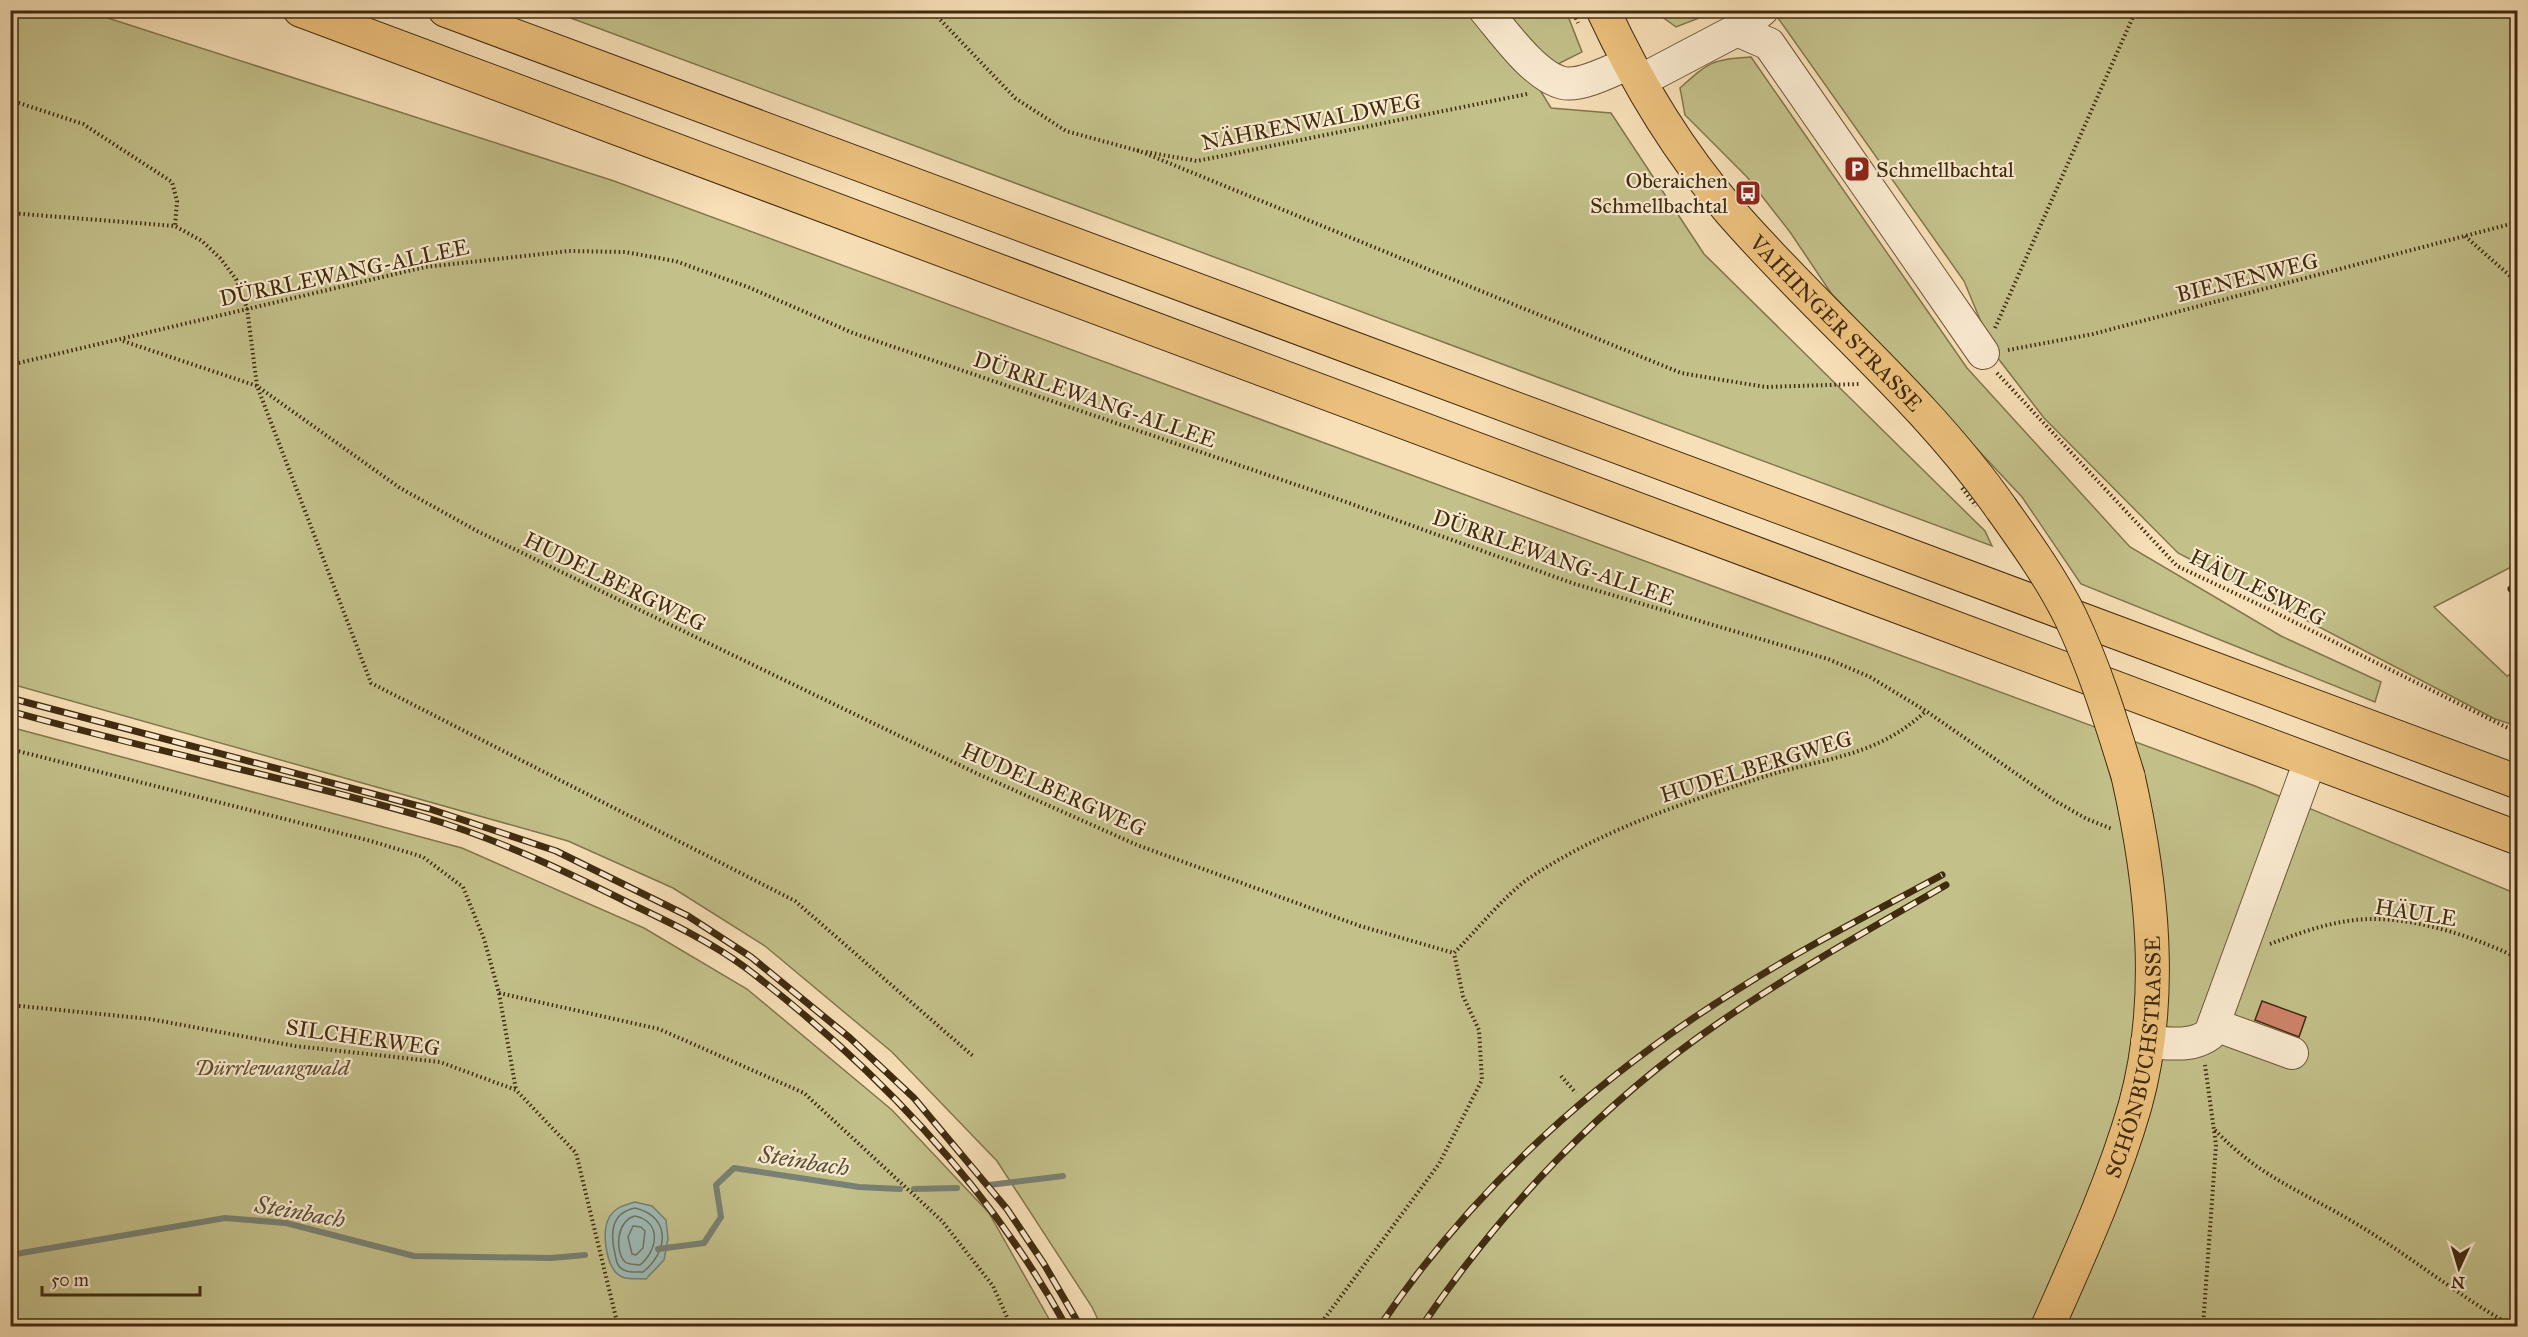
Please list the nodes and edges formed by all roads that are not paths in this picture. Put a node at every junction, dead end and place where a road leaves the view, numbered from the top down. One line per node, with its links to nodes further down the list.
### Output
1 (300, 10): 9 (main road)
2 (445, 10): 11 (main road)
3 (1485, 10): 7 (street)
4 (1602, 10): 7 (main road, VAIHINGER STRASSE)
5 (1762, 10): 6 (street)
6 (1737, 30): 7 (street); 8 (street)
7 (1635, 72): 10 (main road, VAIHINGER STRASSE, bridge)
8 (1983, 352)
9 (2310, 761): 12 (main road); 13 (street)
10 (2128, 776): 14 (main road, SCHÖNBUCHSTRASSE)
11 (2517, 782)
12 (2517, 838)
13 (2205, 1033): 14 (street); 15 (street)
14 (2147, 1042): 16 (main road, SCHÖNBUCHSTRASSE)
15 (2292, 1053)
16 (2048, 1326)

